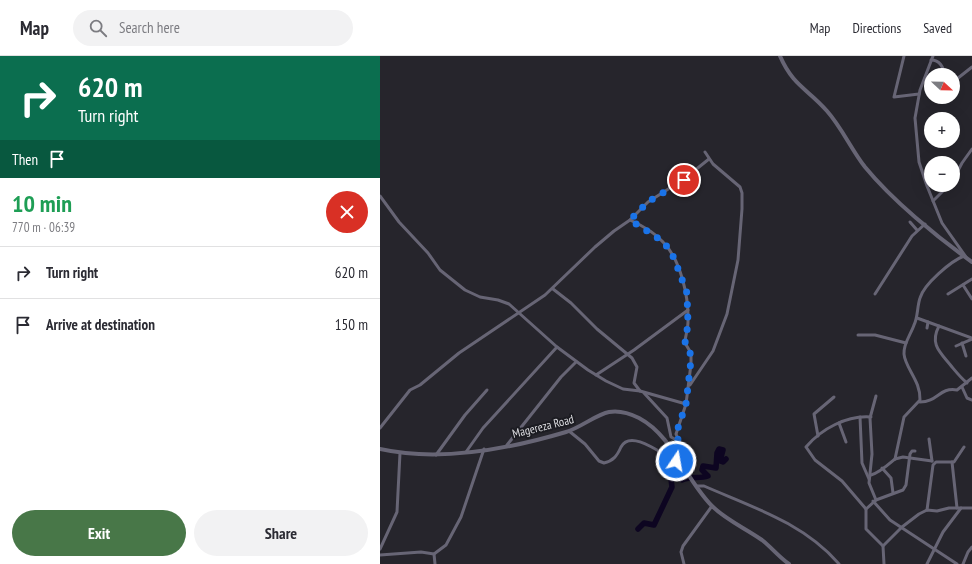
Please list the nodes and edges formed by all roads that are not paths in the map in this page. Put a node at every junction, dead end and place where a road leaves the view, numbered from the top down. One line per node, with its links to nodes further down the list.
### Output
1 (780, 56): 18 (street)
2 (904, 56): 8 (street)
3 (933, 56): 4 (street)
4 (931, 60): 6 (street); 8 (street)
5 (972, 67): 7 (street)
6 (942, 68)
7 (960, 76)
8 (919, 94): 15 (street)
9 (972, 149): 12 (street)
10 (705, 152): 11 (street)
11 (709, 159): 16 (street); 46 (street)
12 (960, 167)
13 (942, 192): 15 (street)
14 (380, 196): 29 (street)
15 (933, 201): 21 (street)
16 (630, 220): 24 (street); 28 (street)
17 (910, 222): 19 (street)
18 (925, 224): 19 (street); 20 (street)
19 (917, 230): 25 (street)
20 (964, 256): 21 (street); 30 (street)
21 (971, 262)
22 (972, 279): 23 (street)
23 (963, 285): 26 (street); 27 (street)
24 (553, 289): 29 (street); 40 (street)
25 (875, 294)
26 (948, 294)
27 (972, 299)
28 (688, 310): 40 (street); 46 (street)
29 (518, 314): 39 (street); 58 (street)
30 (917, 318): 31 (street); 36 (street)
31 (928, 322): 32 (street); 33 (street)
32 (939, 326): 35 (street); 45 (street)
33 (927, 328)
34 (858, 335): 36 (street)
35 (972, 338): 37 (street)
36 (906, 343): 53 (street)
37 (962, 343): 38 (street); 41 (street)
38 (956, 346)
39 (557, 347): 42 (street); 69 (street)
40 (628, 354): 43 (street); 49 (street)
41 (966, 356)
42 (576, 362): 43 (street); 64 (street)
43 (596, 375): 49 (street)
44 (972, 378): 45 (street)
45 (967, 383): 47 (street)
46 (689, 387): 54 (street)
47 (962, 387): 52 (street); 53 (street)
48 (486, 390): 71 (street)
49 (642, 391): 54 (street); 62 (street)
50 (876, 396): 56 (street)
51 (834, 397): 60 (street)
52 (972, 400)
53 (920, 402): 73 (street)
54 (686, 404): 62 (street)
55 (860, 416): 56 (street); 57 (street); 78 (street)
56 (871, 417): 78 (street)
57 (839, 423): 60 (street); 63 (street)
58 (380, 428)
59 (569, 431): 64 (street, Magereza Road); 74 (street, Magereza Road); 74 (street)
60 (818, 436): 86 (street)
61 (929, 439): 75 (street)
62 (678, 441): 74 (street)
63 (846, 442)
64 (507, 445): 67 (street, Magereza Road)
65 (964, 447): 76 (street)
66 (380, 449): 70 (street, Magereza Road)
67 (484, 449): 69 (street, Magereza Road); 93 (street)
68 (915, 451): 72 (street)
69 (466, 452): 71 (street, Magereza Road)
70 (400, 453): 71 (street, Magereza Road); 91 (street)
71 (436, 455)
72 (910, 458): 73 (street); 75 (street); 80 (street)
73 (895, 459): 77 (street)
74 (679, 460): 79 (street, Magereza Road)
75 (933, 462): 76 (street); 87 (street)
76 (952, 462): 83 (street)
77 (882, 468): 78 (street); 80 (street)
78 (870, 477): 81 (street)
79 (694, 486): 82 (street, Magereza Road); 98 (street)
80 (893, 494): 81 (street)
81 (874, 500): 86 (street); 88 (street)
82 (712, 506): 96 (street); 97 (street, Magereza Road)
83 (957, 508): 84 (street); 87 (street)
84 (961, 508): 85 (street); 92 (street)
85 (972, 508)
86 (866, 509): 89 (street)
87 (927, 510): 88 (street)
88 (902, 527): 89 (street); 92 (street)
89 (883, 546): 99 (street)
90 (972, 547): 102 (street)
91 (380, 549)
92 (936, 550): 100 (street); 101 (street)
93 (434, 554): 94 (street); 95 (street)
94 (380, 555)
95 (435, 564)
96 (684, 564)
97 (789, 564)
98 (839, 564)
99 (884, 564)
100 (928, 564)
101 (957, 564)
102 (963, 564)

